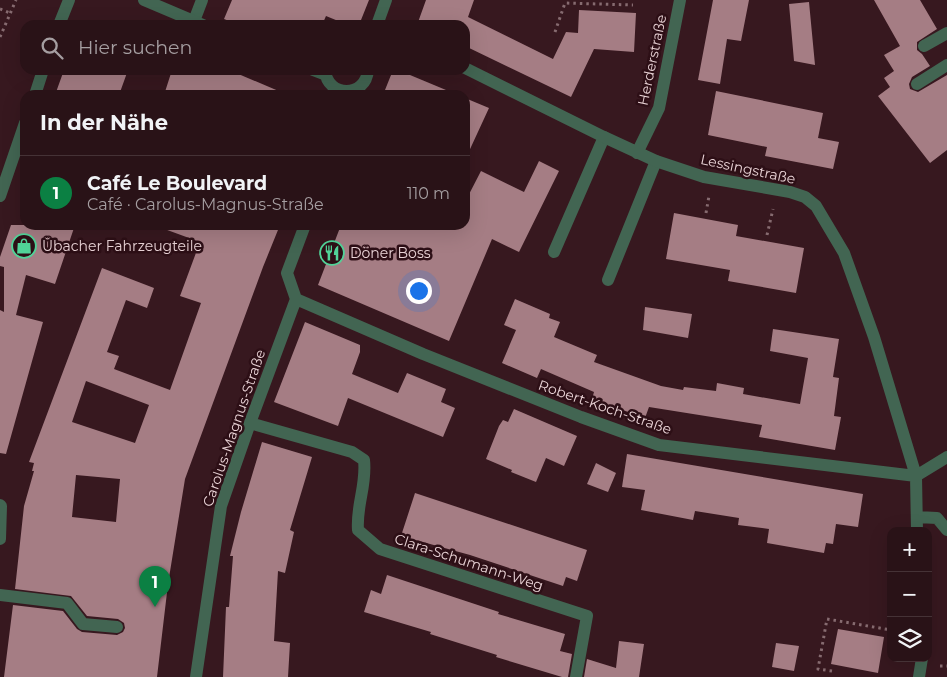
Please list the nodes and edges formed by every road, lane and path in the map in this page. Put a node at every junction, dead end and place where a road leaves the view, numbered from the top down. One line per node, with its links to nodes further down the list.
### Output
1 (16, 0): 9 (path)
2 (69, 0): 10 (street)
3 (144, 0): 11 (street)
4 (202, 0): 12 (street)
5 (386, 0): 13 (street)
6 (680, 0): 29 (street, Herderstraße)
7 (633, 5): 14 (path)
8 (0, 8): 9 (path)
9 (10, 13): 16 (path)
10 (61, 20)
11 (192, 20)
12 (199, 20)
13 (379, 20)
14 (555, 32)
15 (947, 33): 17 (street)
16 (0, 37)
17 (924, 46)
18 (947, 65): 23 (street)
19 (470, 70): 27 (street, Lessingstraße)
20 (41, 75): 24 (street)
21 (327, 75): 25 (street)
22 (367, 75): 26 (street)
23 (917, 84)
24 (37, 90)
25 (338, 90)
26 (355, 90)
27 (604, 137): 29 (street, Lessingstraße); 35 (street)
28 (20, 138): 32 (street)
29 (637, 153): 30 (street, Lessingstraße)
30 (656, 161): 31 (street, Lessingstraße); 36 (street)
31 (777, 190): 34 (path); 40 (street, Lessingstraße)
32 (0, 196)
33 (303, 230): 37 (street)
34 (768, 235)
35 (554, 252)
36 (608, 280)
37 (296, 299): 38 (street, Carolus-Magnus-Straße); 40 (street, Robert-Koch-Straße)
38 (250, 423): 51 (street, Carolus-Magnus-Straße); 52 (street, Clara-Schumann-Weg)
39 (947, 457): 40 (street)
40 (916, 476): 42 (street, Lessingstraße)
41 (0, 505): 45 (street)
42 (917, 517): 43 (street, Lessingstraße); 44 (street)
43 (917, 527)
44 (947, 530)
45 (0, 538)
46 (0, 595): 47 (street)
47 (117, 628)
48 (887, 629): 50 (path)
49 (921, 662): 53 (street)
50 (832, 671)
51 (196, 677)
52 (576, 677)
53 (919, 677)

